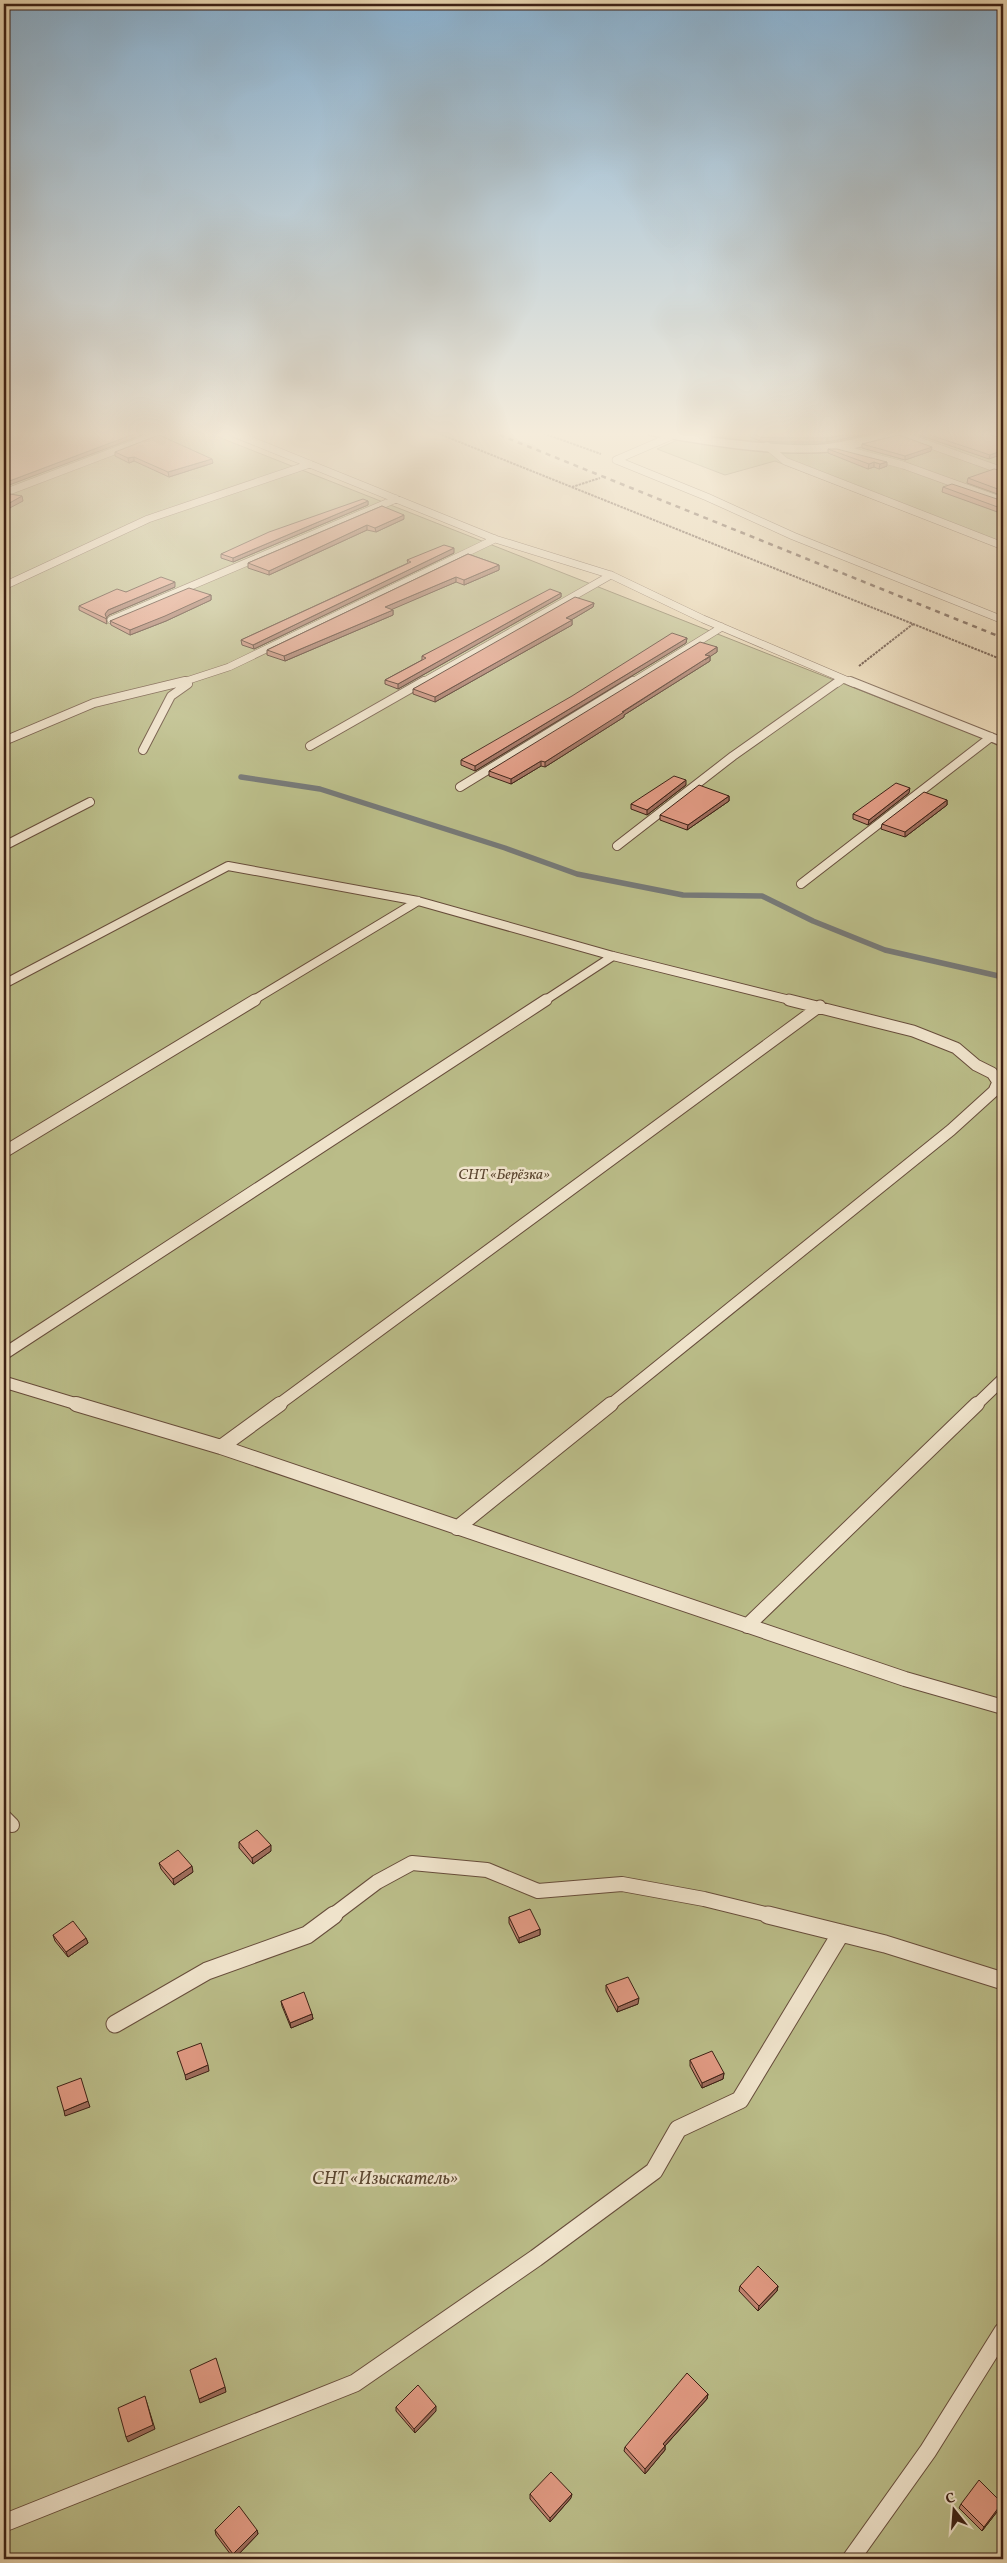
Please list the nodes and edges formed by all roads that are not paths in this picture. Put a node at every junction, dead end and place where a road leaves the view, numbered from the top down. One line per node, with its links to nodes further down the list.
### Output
1 (80, 551): 7 (lane)
2 (274, 551): 8 (lane)
3 (471, 551): 12 (lane)
4 (532, 551): 6 (lane)
5 (830, 551): 9 (lane)
6 (611, 575): 10 (lane); 16 (lane)
7 (4, 586)
8 (111, 620)
9 (1003, 620)
10 (722, 627): 11 (lane); 18 (lane)
11 (843, 679): 13 (lane); 21 (lane)
12 (194, 680): 14 (lane); 17 (lane)
13 (991, 737): 15 (lane); 22 (lane)
14 (4, 741)
15 (1003, 742)
16 (310, 746)
17 (143, 750)
18 (460, 787)
19 (90, 802): 20 (lane)
20 (4, 846)
21 (617, 846)
22 (801, 884)
23 (418, 900): 24 (lane); 25 (lane); 27 (lane)
24 (613, 956): 26 (lane); 28 (lane)
25 (4, 984)
26 (820, 1006): 31 (lane); 32 (lane)
27 (4, 1152)
28 (4, 1354)
29 (1003, 1380): 33 (lane)
30 (4, 1382): 31 (lane)
31 (221, 1447): 32 (lane)
32 (457, 1528): 33 (lane)
33 (747, 1626): 34 (lane)
34 (1003, 1707)
35 (841, 1933): 36 (lane); 37 (lane); 39 (lane)
36 (1003, 1981)
37 (115, 2024)
38 (1003, 2332): 40 (lane)
39 (4, 2523)
40 (851, 2559)

